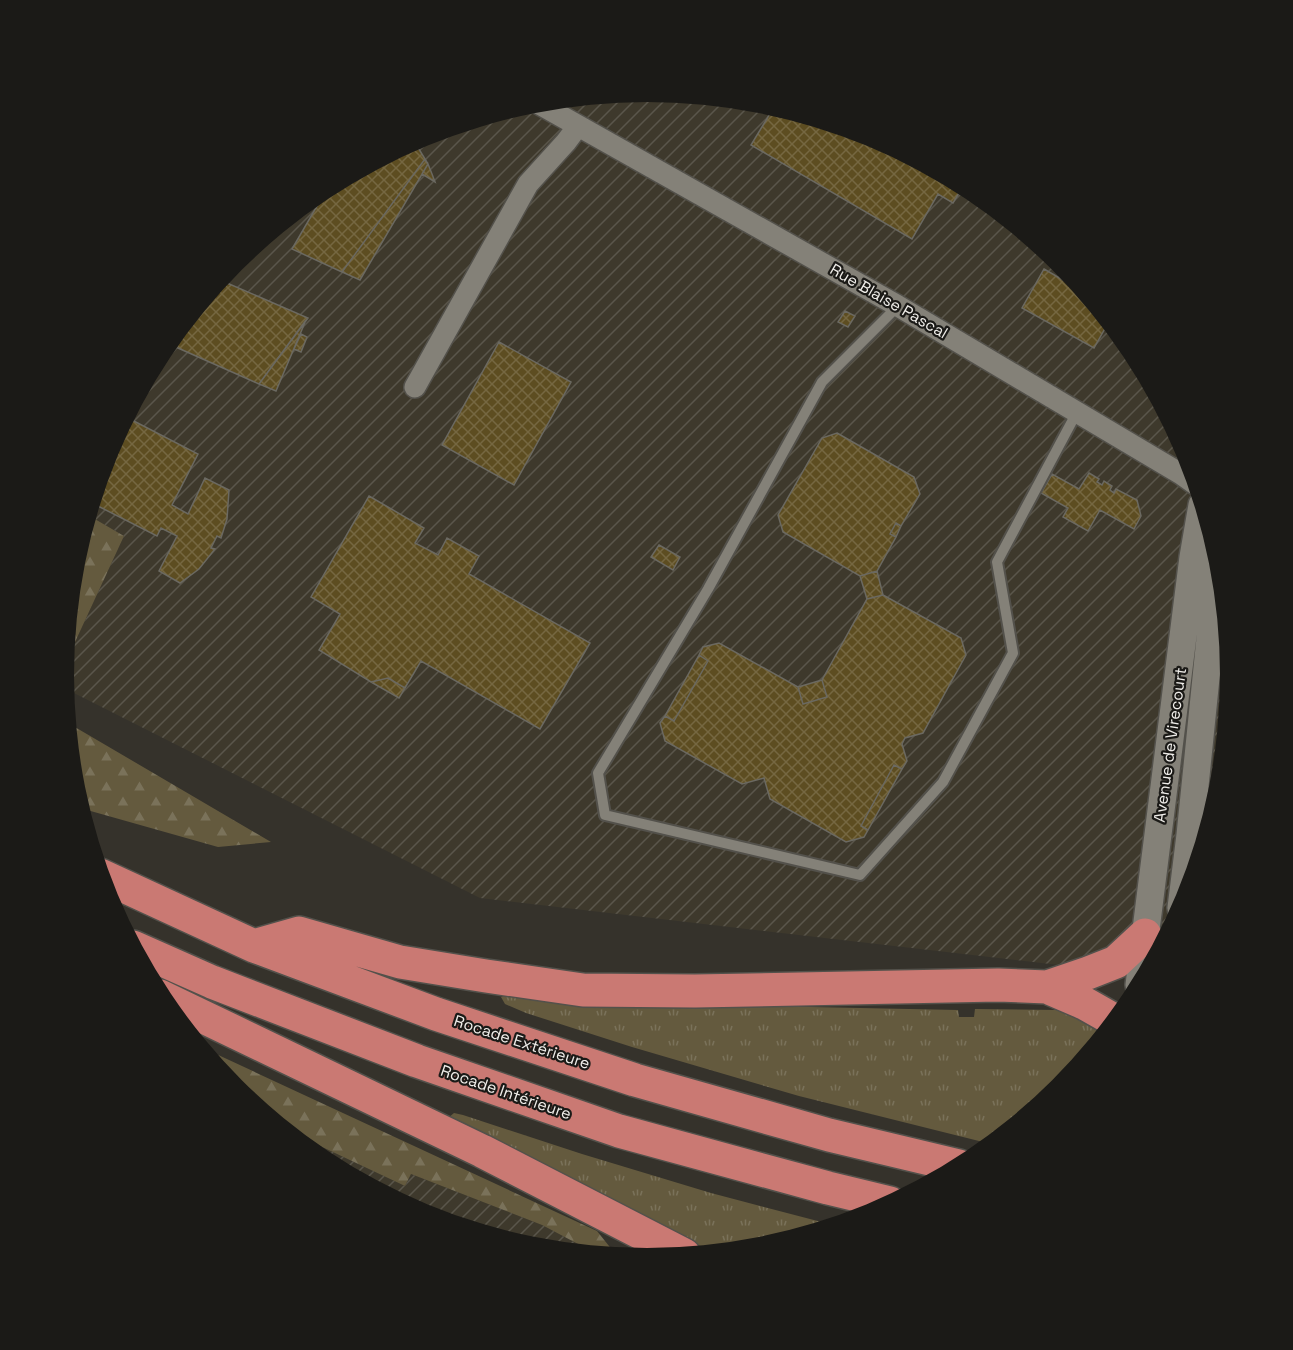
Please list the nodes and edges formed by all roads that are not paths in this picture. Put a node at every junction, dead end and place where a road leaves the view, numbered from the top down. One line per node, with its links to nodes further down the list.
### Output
1 (551, 110): 2 (street, Rue Blaise Pascal)
2 (578, 126): 3 (street, Rue Blaise Pascal); 4 (street)
3 (898, 306): 5 (street, Rue Blaise Pascal); 5 (lane)
4 (415, 387)
5 (1077, 412): 6 (street, Rue Blaise Pascal)
6 (1183, 475)
7 (1199, 523): 11 (street, Avenue de Virecourt)
8 (1214, 596): 9 (street, Avenue de Virecourt)
9 (1186, 867)
10 (112, 881): 12 (highway, Rocade Extérieure)
11 (1145, 935): 14 (street, Avenue de Virecourt); 15 (highway)
12 (254, 946): 15 (highway); 18 (highway, Rocade Extérieure)
13 (146, 953): 19 (highway, Rocade Intérieure)
14 (1141, 964)
15 (1047, 987): 17 (highway)
16 (178, 1005): 20 (highway)
17 (1107, 1016)
18 (946, 1163)
19 (876, 1200)
20 (669, 1247)

